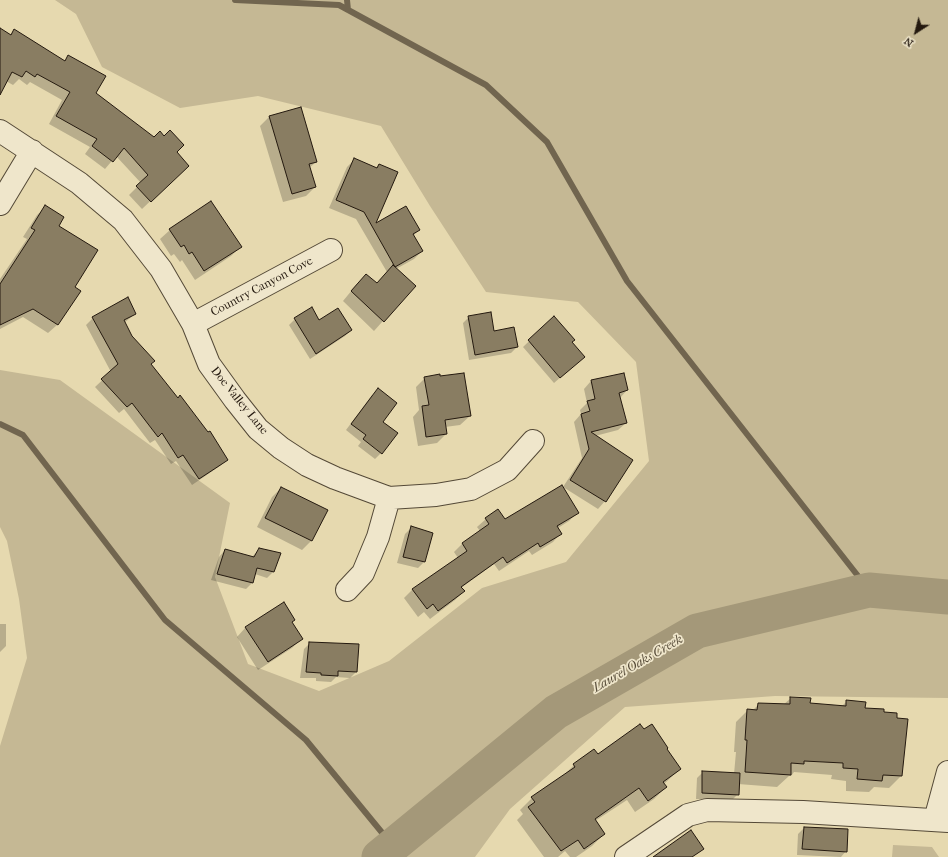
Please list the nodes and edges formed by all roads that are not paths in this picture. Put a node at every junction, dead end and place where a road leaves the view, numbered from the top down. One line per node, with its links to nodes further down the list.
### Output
1 (0, 131): 2 (street, Doe Valley Lane)
2 (32, 151): 3 (street); 5 (street, Doe Valley Lane)
3 (0, 204)
4 (330, 250): 5 (street, Country Canyon Cove)
5 (193, 324): 7 (street, Doe Valley Lane)
6 (533, 441): 7 (street, Doe Valley Lane)
7 (389, 498): 8 (street)
8 (347, 590)
9 (948, 772): 10 (street)
10 (941, 820): 11 (street)
11 (626, 857)

